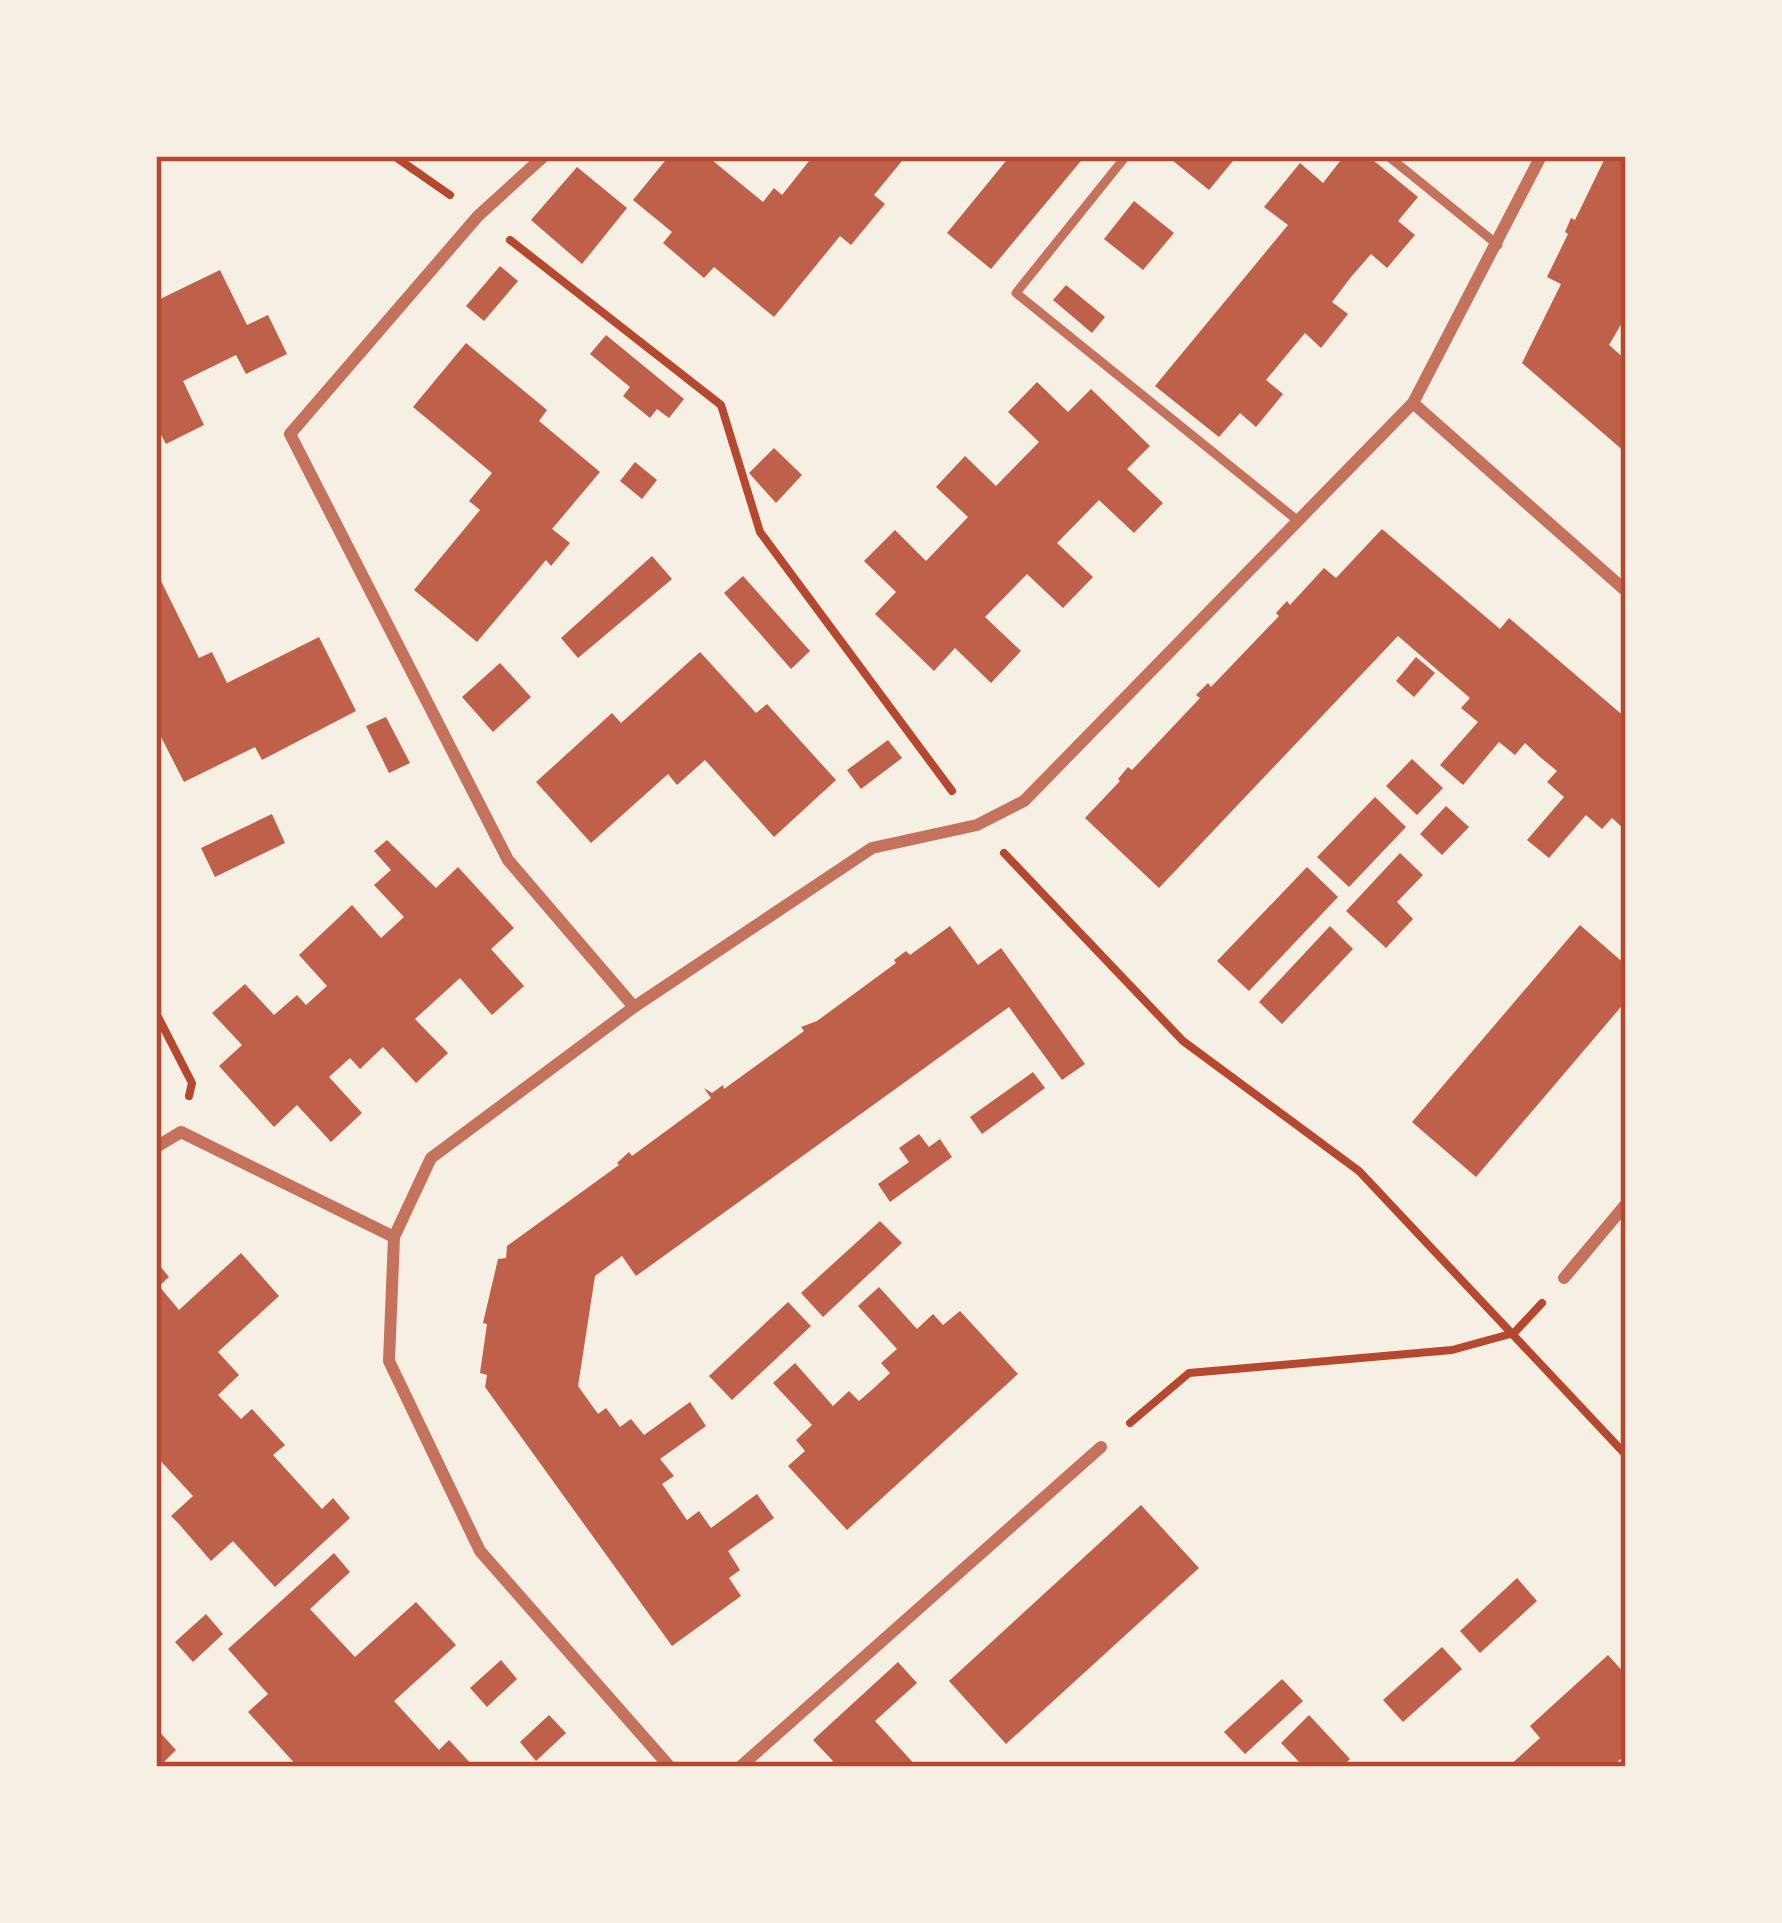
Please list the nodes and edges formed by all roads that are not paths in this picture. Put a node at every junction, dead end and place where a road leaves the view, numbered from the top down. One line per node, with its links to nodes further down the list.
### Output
1 (544, 156): 9 (street)
2 (1126, 156): 7 (lane)
3 (1388, 156): 5 (lane)
4 (1541, 156): 5 (street)
5 (1498, 245): 6 (street)
6 (1414, 403): 7 (street); 8 (street)
7 (1297, 520): 9 (street)
8 (1626, 591)
9 (634, 1007): 12 (street)
10 (156, 1147): 12 (street)
11 (1626, 1204): 13 (street)
12 (394, 1237): 15 (street)
13 (1564, 1278)
14 (1101, 1447): 16 (street)
15 (670, 1767)
16 (740, 1767)

